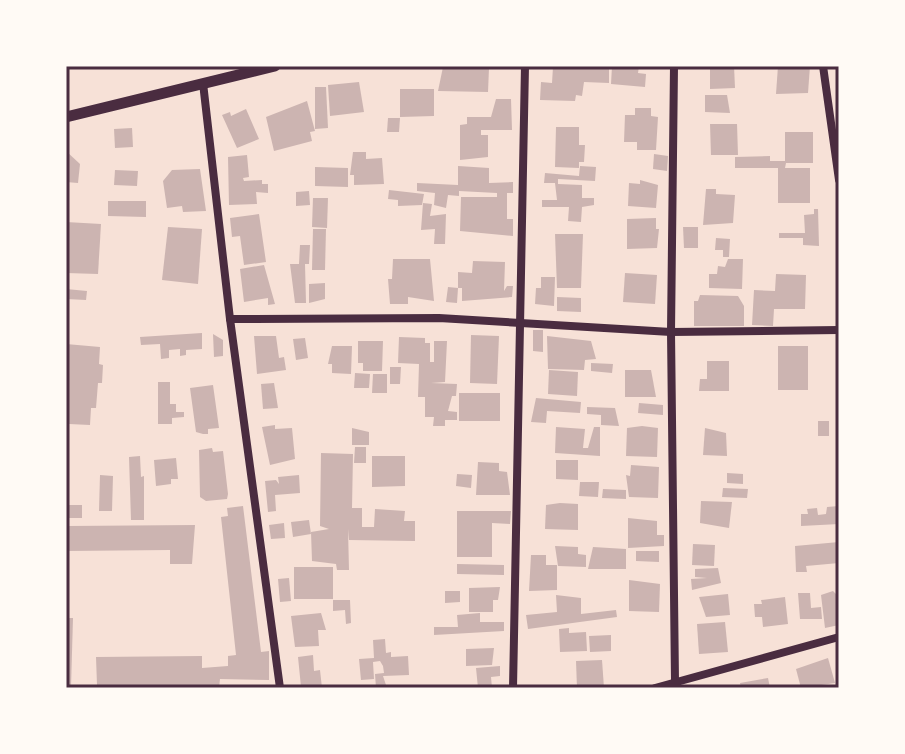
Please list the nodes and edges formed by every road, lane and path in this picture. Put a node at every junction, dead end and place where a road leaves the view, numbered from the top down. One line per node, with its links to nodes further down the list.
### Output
1 (275, 66): 5 (street)
2 (525, 66): 9 (street)
3 (674, 66): 11 (street)
4 (823, 66): 7 (street)
5 (203, 83): 6 (street); 8 (street)
6 (66, 117)
7 (839, 180)
8 (230, 319): 9 (street); 14 (street)
9 (521, 323): 11 (street); 15 (street)
10 (839, 330): 11 (street)
11 (671, 332): 13 (street)
12 (839, 637): 13 (street)
13 (675, 681): 16 (street)
14 (280, 688)
15 (513, 688)
16 (655, 688)

